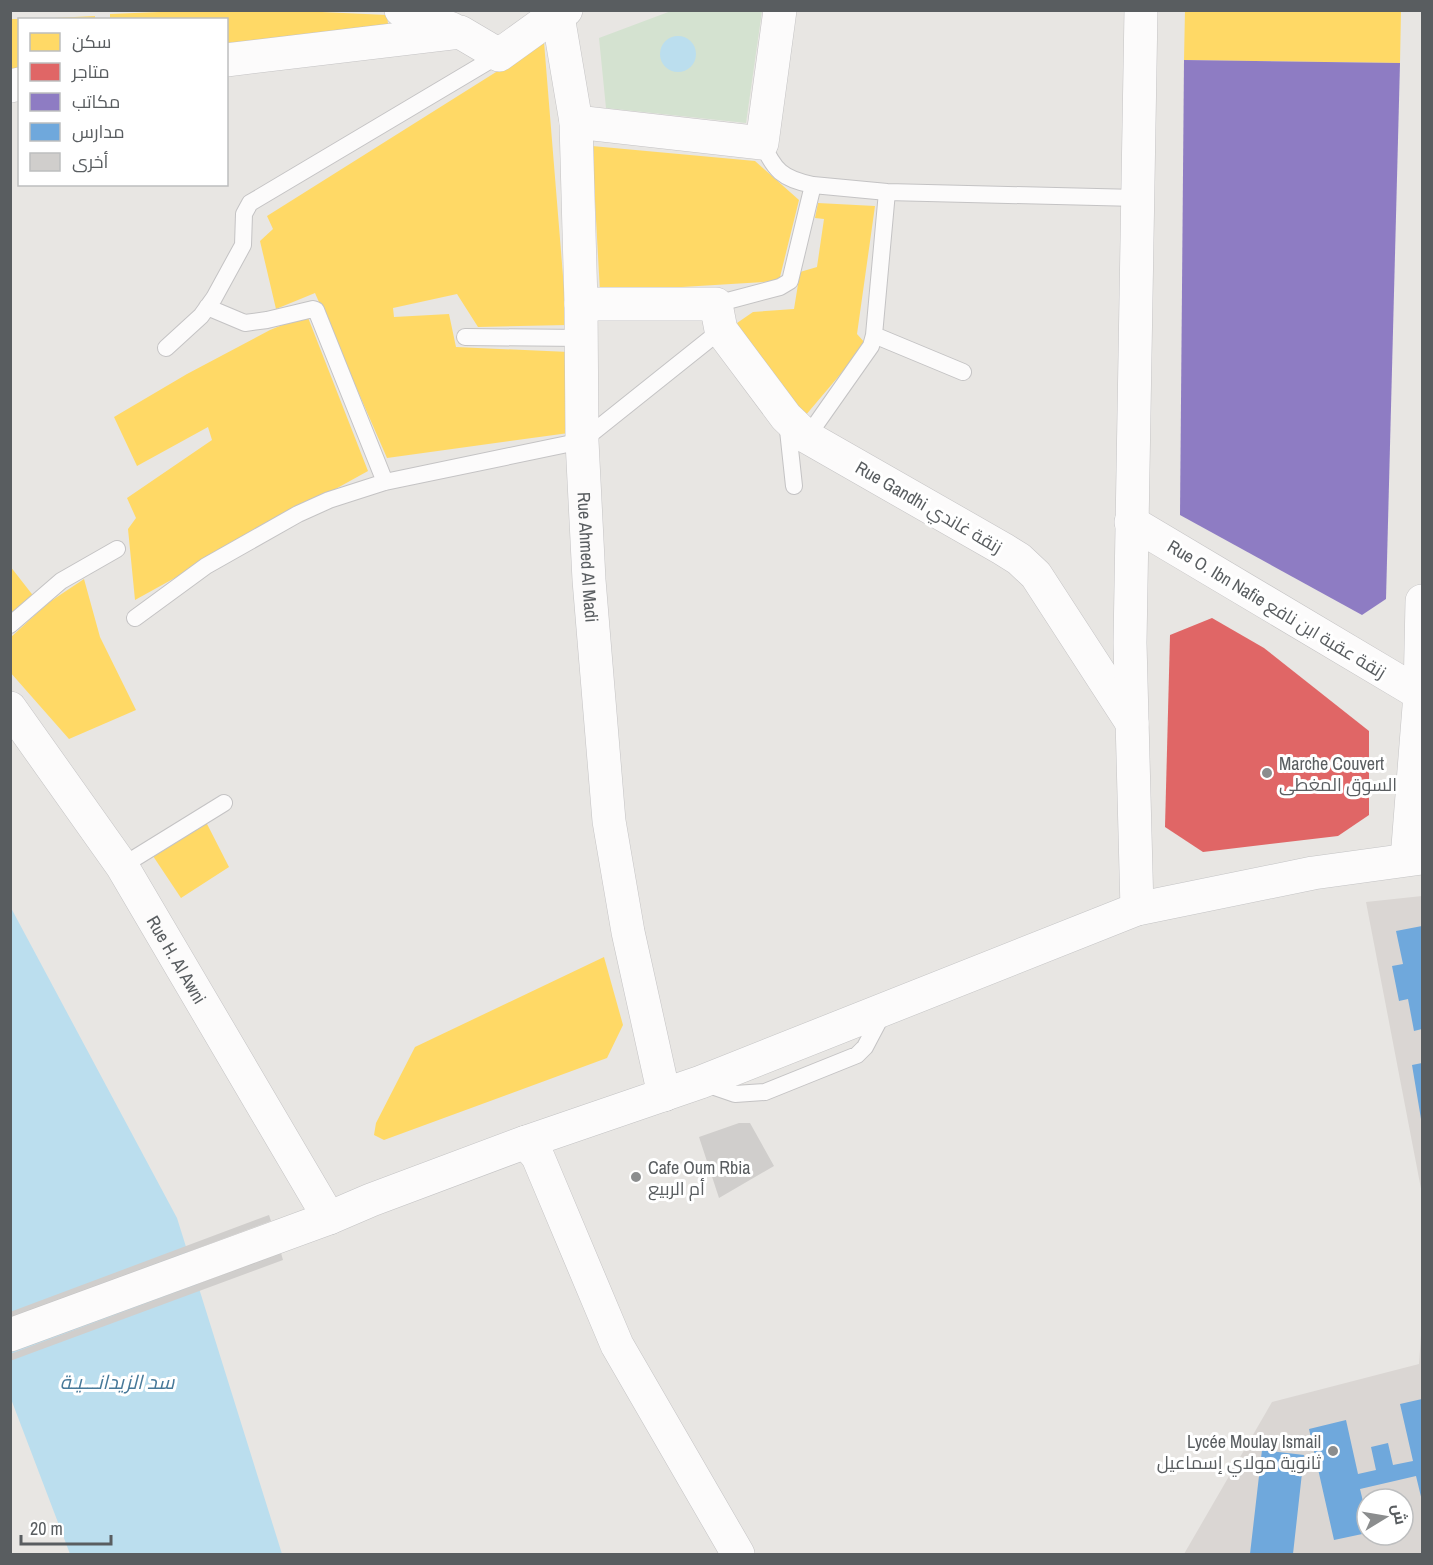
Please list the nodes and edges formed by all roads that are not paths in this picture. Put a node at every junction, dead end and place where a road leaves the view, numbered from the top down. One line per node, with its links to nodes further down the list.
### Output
1 (401, 10): 5 (street)
2 (780, 10): 9 (street)
3 (1141, 10): 12 (street)
4 (560, 12): 6 (street); 8 (street, Rue Ahmed Al Madi)
5 (459, 32): 6 (street); 7 (street)
6 (499, 56): 14 (lane)
7 (228, 60)
8 (576, 122): 9 (street); 13 (street, Rue Ahmed Al Madi)
9 (762, 142): 10 (lane)
10 (813, 185): 11 (lane); 15 (lane)
11 (888, 192): 12 (lane); 16 (lane)
12 (1137, 198): 25 (street)
13 (581, 304): 15 (street); 18 (street, Rue Ahmed Al Madi)
14 (207, 307): 19 (lane); 23 (lane)
15 (718, 317): 21 (street, Rue Gandhi زنقة غاندي); 22 (lane)
16 (874, 335): 20 (lane); 21 (lane)
17 (465, 337): 18 (lane)
18 (582, 338): 22 (street, Rue Ahmed Al Madi)
19 (166, 348)
20 (963, 372)
21 (797, 427): 24 (lane); 32 (street, Rue Gandhi زنقة غاندي)
22 (582, 441): 23 (lane); 37 (street, Rue Ahmed Al Madi)
23 (385, 482): 28 (lane)
24 (794, 486)
25 (1131, 522): 30 (street, Rue O. Ibn Nafie زنقة عقبة ابن نافع); 32 (street)
26 (117, 549): 29 (lane)
27 (1422, 602): 30 (street)
28 (135, 618)
29 (10, 626)
30 (1421, 694): 34 (street)
31 (10, 708): 35 (street, Rue H. Al Awni)
32 (1132, 723): 36 (street)
33 (224, 803): 35 (lane)
34 (1415, 859): 36 (street)
35 (122, 866): 39 (street, Rue H. Al Awni)
36 (1137, 909): 37 (street)
37 (664, 1095): 38 (street)
38 (526, 1142): 39 (street); 41 (street)
39 (329, 1218): 40 (street)
40 (10, 1335)
41 (738, 1554)

